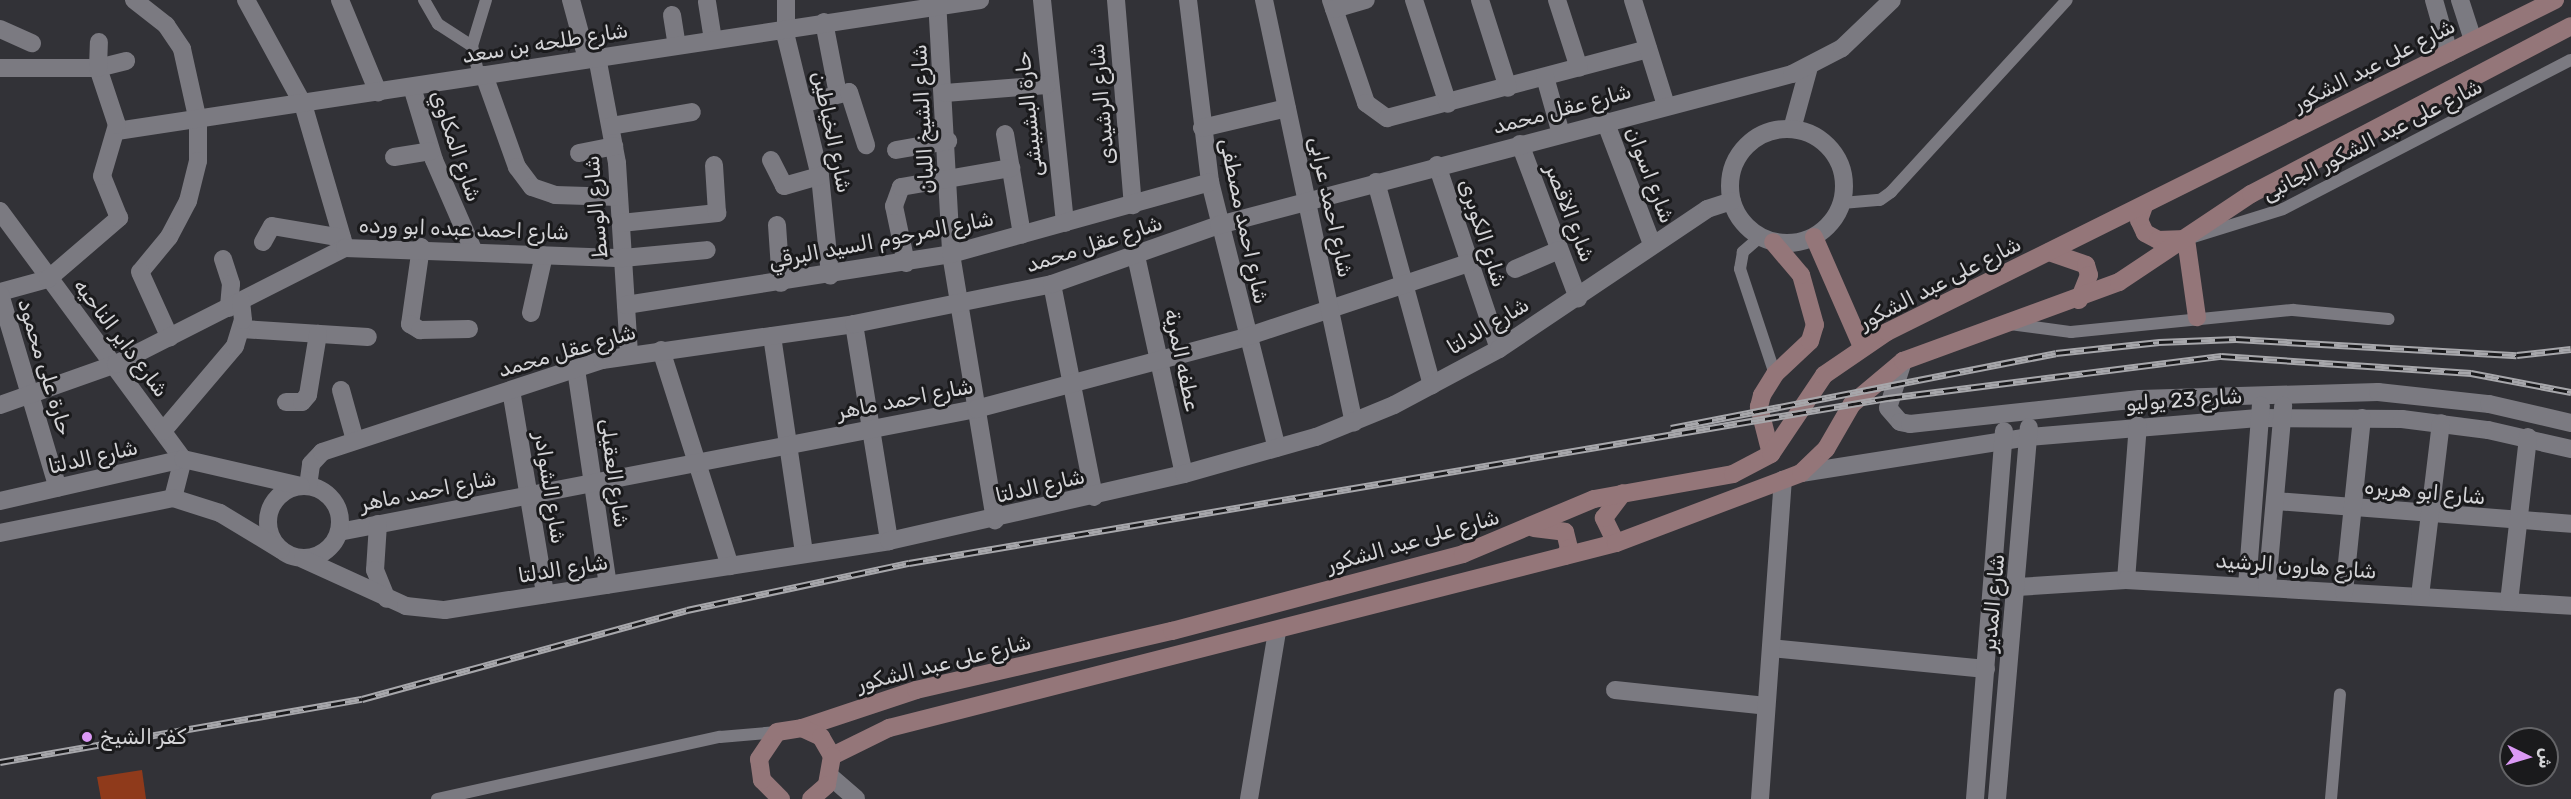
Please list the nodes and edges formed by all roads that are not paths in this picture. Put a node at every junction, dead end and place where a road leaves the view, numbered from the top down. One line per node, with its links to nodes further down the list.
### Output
1 (134, 0): 60 (street)
2 (246, 0): 55 (street)
3 (340, 0): 51 (street)
4 (424, 0): 36 (lane)
5 (486, 0): 36 (lane)
6 (571, 0): 39 (street, شارع الوسط)
7 (786, 0): 29 (street, شارع الخياطين)
8 (980, 0): 24 (street, شارع طلحه بن سعد)
9 (1042, 0): 48 (street, حارة البشبيشى)
10 (1116, 0): 88 (street, شارع الرشيدى)
11 (1188, 0): 63 (street, شارع احمد مصطفى)
12 (1264, 0): 58 (street, شارع احمد عرابى)
13 (1366, 0): 25 (street)
14 (1414, 0): 56 (street)
15 (1480, 0): 50 (street)
16 (1557, 0): 44 (street)
17 (1633, 0): 37 (street)
18 (1892, 0): 42 (street, شارع عقل محمد)
19 (2067, 0): 87 (lane)
20 (2433, 0): 38 (street)
21 (2460, 0): 32 (street)
22 (2555, 0): 32 (main road, شارع على عبد الشكور)
23 (707, 2): 31 (street)
24 (938, 3): 27 (street, شارع طلحه بن سعد); 52 (street, شارع الشيخ اللبان)
25 (1332, 4): 56 (street)
26 (672, 15): 35 (street)
27 (825, 22): 29 (street, شارع طلحه بن سعد); 53 (street)
28 (2571, 26): 98 (main road)
29 (785, 28): 31 (street, شارع طلحه بن سعد); 54 (street, شارع الخياطين)
30 (0, 29): 34 (street)
31 (713, 39): 35 (street, شارع طلحه بن سعد)
32 (2472, 40): 38 (main road, شارع على عبد الشكور)
33 (99, 42): 45 (street)
34 (32, 43)
35 (676, 45): 39 (street, شارع طلحه بن سعد)
36 (472, 46): 46 (lane)
37 (1648, 49): 44 (street); 57 (street)
38 (2449, 53): 89 (main road, شارع على عبد الشكور)
39 (592, 58): 46 (street, شارع طلحه بن سعد); 62 (street, شارع الوسط)
40 (2571, 60): 98 (lane, شارع على عبد الشكور الجانبى)
41 (126, 61): 45 (street)
42 (1809, 67): 57 (street, شارع عقل محمد); 64 (street)
43 (0, 68): 45 (street)
44 (1579, 68): 47 (street)
45 (98, 69): 65 (street)
46 (482, 76): 49 (street, شارع طلحه بن سعد); 84 (street)
47 (1545, 77): 50 (street); 67 (street)
48 (1047, 85): 52 (street); 92 (street, حارة البشبيشى)
49 (412, 87): 51 (street, شارع طلحه بن سعد); 75 (street, شارع المكاوي)
50 (1508, 88): 56 (street)
51 (378, 92): 55 (street, شارع طلحه بن سعد)
52 (945, 93): 68 (street, شارع الشيخ اللبان)
53 (838, 94): 54 (street); 70 (street)
54 (805, 103): 80 (street, شارع الخياطين)
55 (303, 104): 60 (street, شارع طلحه بن سعد); 100 (street)
56 (1448, 104)
57 (1666, 105): 61 (street, شارع عقل محمد)
58 (1287, 108): 63 (street); 85 (street, شارع احمد عرابى)
59 (692, 111): 62 (street)
60 (198, 121): 65 (street, شارع طلحه بن سعد); 138 (street)
61 (1605, 121): 67 (street, شارع عقل محمد); 101 (street, شارع اسوان)
62 (611, 126): 71 (street, شارع الوسط)
63 (1202, 128): 82 (street, شارع احمد مصطفى)
64 (1792, 129): 86 (street); 87 (street)
65 (117, 131): 116 (street)
66 (1005, 134): 79 (street)
67 (1561, 134): 69 (street, شارع عقل محمد)
68 (948, 141): 72 (street); 81 (street, شارع الشيخ اللبان)
69 (1520, 144): 78 (street, شارع عقل محمد); 104 (street, شارع الاقصر)
70 (866, 145)
71 (614, 146): 73 (street); 84 (street, شارع الوسط)
72 (896, 150)
73 (579, 153)
74 (394, 157): 75 (street)
75 (439, 160): 105 (street, شارع المكاوي)
76 (771, 160): 80 (street)
77 (714, 165): 91 (street)
78 (1437, 165): 83 (street, شارع عقل محمد); 113 (street, شارع الكوبرى)
79 (1011, 168): 81 (street); 95 (street)
80 (820, 176): 115 (street, شارع الخياطين)
81 (950, 177): 107 (street, شارع الشيخ اللبان); 112 (street)
82 (1210, 182): 88 (street, شارع المرحوم السيد البرقي); 94 (street, شارع احمد مصطفى)
83 (1376, 182): 85 (street, شارع عقل محمد); 119 (street)
84 (619, 197): 91 (street, شارع الوسط)
85 (1307, 201): 94 (street, شارع عقل محمد); 126 (street, شارع احمد عرابى)
86 (1732, 201): 97 (street); 101 (street, شارع الدلتا)
87 (1842, 203): 96 (street)
88 (1133, 205): 92 (street, شارع المرحوم السيد البرقي)
89 (2144, 206): 98 (main road); 106 (main road, شارع على عبد الشكور)
90 (0, 211): 116 (street, شارع داير الناحيه)
91 (621, 223): 110 (street, شارع الوسط)
92 (1065, 223): 95 (street, شارع المرحوم السيد البرقي)
93 (777, 225): 117 (street)
94 (1219, 225): 109 (street, شارع عقل محمد); 137 (street, شارع احمد مصطفى)
95 (1022, 235): 107 (street, شارع المرحوم السيد البرقي)
96 (1814, 237): 97 (street); 139 (main road)
97 (1766, 239): 147 (lane); 147 (main road)
98 (2186, 239): 122 (main road); 128 (main road)
99 (263, 242): 100 (street)
100 (344, 243): 102 (street, شارع احمد عبده ابو ورده); 123 (street, شارع احمد عبده ابو ورده)
101 (1652, 244): 121 (street, شارع الدلتا)
102 (421, 247): 105 (street, شارع احمد عبده ابو ورده); 132 (street)
103 (707, 250): 110 (street, شارع احمد عبده ابو ورده)
104 (1559, 250): 114 (street); 121 (street, شارع الاقصر)
105 (474, 252): 108 (street, شارع احمد عبده ابو ورده)
106 (2049, 252): 122 (main road); 139 (main road, شارع على عبد الشكور)
107 (951, 254): 112 (street, شارع المرحوم السيد البرقي); 124 (street, شارع الشيخ اللبان)
108 (544, 255): 110 (street, شارع احمد عبده ابو ورده); 127 (street)
109 (1136, 256): 118 (street, شارع عقل محمد); 143 (street, عطفه المرية)
110 (623, 258): 125 (street, شارع الوسط)
111 (224, 259): 123 (street)
112 (906, 263): 115 (street, شارع المرحوم السيد البرقي)
113 (1468, 263): 119 (street, شارع احمد ماهر); 140 (street, شارع الكوبرى)
114 (1515, 269)
115 (830, 275): 117 (street, شارع المرحوم السيد البرقي)
116 (48, 279): 120 (street); 145 (street, شارع داير الناحيه)
117 (781, 283): 125 (street, شارع المرحوم السيد البرقي)
118 (1052, 284): 124 (street, شارع عقل محمد); 148 (street)
119 (1404, 285): 126 (street, شارع احمد ماهر); 149 (street)
120 (0, 293): 154 (street, حارة على محمود)
121 (1578, 298): 140 (street, شارع الدلتا)
122 (2079, 300): 131 (main road)
123 (235, 304): 133 (street); 138 (street, شارع احمد عبده ابو ورده)
124 (957, 304): 130 (street, شارع عقل محمد); 157 (street, شارع الشيخ اللبان)
125 (626, 305): 142 (street, شارع الوسط)
126 (1330, 312): 137 (street, شارع احمد ماهر); 163 (street, شارع احمد عرابى)
127 (531, 313)
128 (2197, 317): 129 (lane); 131 (lane)
129 (2389, 319)
130 (854, 324): 135 (street, شارع عقل محمد); 167 (street)
131 (2010, 324): 144 (main road)
132 (469, 328)
133 (242, 329): 134 (street); 168 (street)
134 (318, 334): 136 (street); 155 (street)
135 (772, 336): 141 (street, شارع عقل محمد); 173 (street)
136 (368, 337)
137 (1246, 337): 143 (street, شارع احمد ماهر); 174 (street, شارع احمد مصطفى)
138 (170, 338): 145 (street, شارع احمد عبده ابو ورده)
139 (1862, 347): 176 (main road, شارع على عبد الشكور)
140 (1499, 349): 149 (street, شارع الدلتا)
141 (661, 350): 142 (street, شارع عقل محمد); 178 (street)
142 (629, 354): 146 (street, شارع عقل محمد)
143 (1159, 361): 148 (street, شارع احمد ماهر); 180 (street, عطفه المرية)
144 (1903, 361): 159 (street, شارع 23 يوليو); 179 (main road)
145 (116, 364): 154 (street, شارع احمد عبده ابو ورده); 168 (street, شارع داير الناحيه)
146 (576, 369): 151 (street, شارع عقل محمد); 182 (street, شارع العقيلى)
147 (1774, 374): 176 (main road)
148 (1072, 385): 157 (street, شارع احمد ماهر); 187 (street)
149 (1432, 385): 163 (street, شارع الدلتا)
150 (341, 390): 171 (street)
151 (511, 390): 171 (street, شارع عقل محمد); 186 (street, شارع الشوادر)
152 (2284, 392): 153 (street, شارع 23 يوليو); 161 (street); 165 (street, شارع 23 يوليو)
153 (2262, 393): 158 (street, شارع 23 يوليو); 160 (street)
154 (30, 394): 156 (street, شارع احمد عبده ابو ورده); 184 (street, حارة على محمود)
155 (286, 402)
156 (0, 405)
157 (976, 409): 167 (street, شارع احمد ماهر); 193 (street, شارع الشيخ اللبان)
158 (2030, 411): 159 (street, شارع 23 يوليو); 169 (street, شارع المدير)
159 (2004, 414): 172 (street, شارع المدير)
160 (2261, 418): 161 (street, شارع 23 يوليو); 166 (street, شارع 23 يوليو); 209 (street)
161 (2282, 418): 162 (street, شارع 23 يوليو); 190 (street)
162 (2362, 418): 164 (street, شارع 23 يوليو); 191 (street)
163 (1354, 423): 174 (street, شارع الدلتا)
164 (2441, 423): 170 (street, شارع 23 يوليو); 192 (street)
165 (2571, 423)
166 (2138, 425): 169 (street, شارع 23 يوليو); 207 (street)
167 (871, 428): 173 (street, شارع احمد ماهر); 200 (street)
168 (163, 431): 177 (street, شارع داير الناحيه)
169 (2028, 437): 172 (street, شارع 23 يوليو); 211 (street, شارع المدير)
170 (2528, 437): 175 (street, شارع 23 يوليو); 194 (street)
171 (355, 440): 183 (street, شارع عقل محمد)
172 (2003, 441): 179 (street, شارع 23 يوليو); 220 (street, شارع المدير)
173 (788, 445): 178 (street, شارع احمد ماهر); 203 (street)
174 (1277, 448): 180 (street, شارع الدلتا)
175 (2571, 449)
176 (1771, 454): 185 (main road, شارع على عبد الشكور)
177 (183, 459): 183 (street, شارع الدلتا); 184 (street, شارع الدلتا); 188 (street)
178 (699, 462): 182 (street, شارع احمد ماهر); 206 (street)
179 (1801, 473): 181 (main road)
180 (1184, 474): 187 (street, شارع الدلتا)
181 (1783, 480): 201 (main road); 219 (street)
182 (593, 483): 186 (street, شارع احمد ماهر); 208 (street, شارع العقيلى)
183 (305, 486): 198 (street); 202 (street)
184 (58, 488): 189 (street, شارع الدلتا)
185 (1624, 492): 197 (main road, شارع على عبد الشكور); 201 (main road)
186 (528, 495): 195 (street, شارع احمد ماهر); 213 (street, شارع الشوادر)
187 (1094, 497): 193 (street, شارع الدلتا)
188 (173, 498): 199 (street); 202 (street)
189 (0, 501)
190 (2275, 501): 191 (street, شارع ابو هريره); 210 (street)
191 (2353, 508): 192 (street, شارع ابو هريره); 212 (street)
192 (2430, 516): 194 (street, شارع ابو هريره); 214 (street)
193 (995, 520): 200 (street, شارع الدلتا)
194 (2518, 523): 196 (street, شارع ابو هريره); 216 (street)
195 (378, 524): 198 (street, شارع احمد ماهر); 215 (street)
196 (2571, 524)
197 (1528, 528): 204 (main road); 224 (main road, شارع على عبد الشكور)
198 (339, 532): 205 (street)
199 (0, 533)
200 (889, 541): 203 (street, شارع الدلتا)
201 (1616, 543): 204 (main road)
202 (281, 550): 205 (street)
203 (804, 554): 206 (street, شارع الدلتا)
204 (1565, 556): 218 (main road)
205 (303, 559): 215 (street, شارع الدلتا)
206 (730, 566): 208 (street, شارع الدلتا)
207 (2126, 580): 209 (street, شارع هارون الرشيد); 211 (street, شارع هارون الرشيد)
208 (608, 585): 213 (street, شارع الدلتا)
209 (2247, 586): 210 (street, شارع هارون الرشيد)
210 (2267, 587): 212 (street, شارع هارون الرشيد)
211 (2017, 588): 235 (street, شارع المدير)
212 (2344, 592): 214 (street, شارع هارون الرشيد)
213 (545, 594): 215 (street, شارع الدلتا)
214 (2421, 596): 216 (street, شارع هارون الرشيد)
215 (387, 599)
216 (2509, 602): 217 (street, شارع هارون الرشيد)
217 (2571, 606)
218 (1277, 632): 226 (main road); 232 (street)
219 (1770, 648): 220 (street); 223 (street)
220 (1986, 669): 234 (street, شارع المدير)
221 (1615, 690): 223 (street)
222 (2340, 694): 236 (lane)
223 (1766, 706): 233 (street)
224 (802, 728): 225 (main road, شارع على عبد الشكور); 226 (main road)
225 (777, 732): 228 (main road); 229 (lane)
226 (832, 756): 227 (main road)
227 (831, 777): 230 (main road); 231 (street)
228 (776, 798)
229 (437, 799)
230 (813, 799)
231 (856, 799)
232 (1249, 799)
233 (1760, 799)
234 (1975, 799)
235 (1997, 799)
236 (2331, 799)

